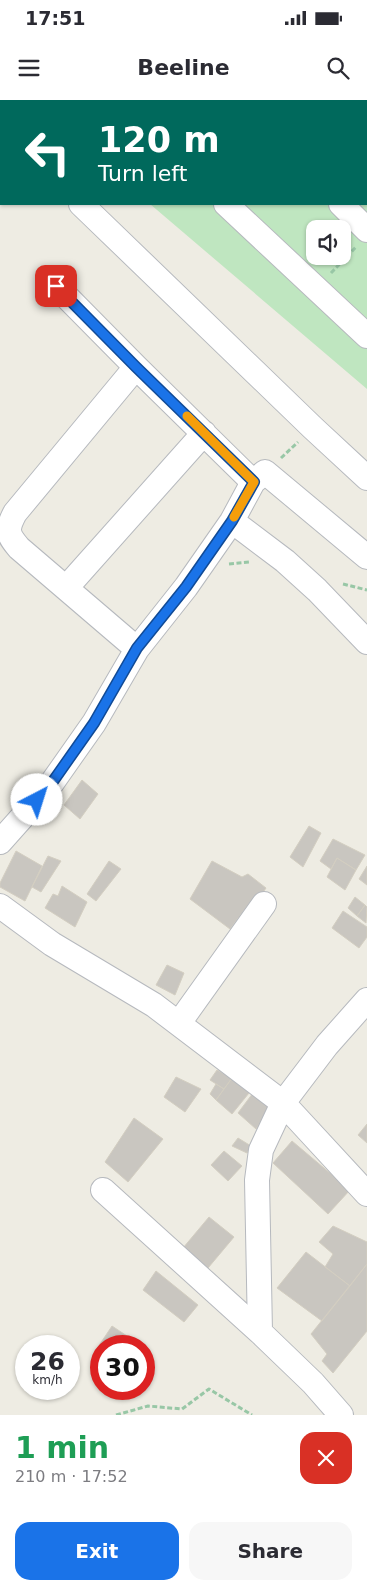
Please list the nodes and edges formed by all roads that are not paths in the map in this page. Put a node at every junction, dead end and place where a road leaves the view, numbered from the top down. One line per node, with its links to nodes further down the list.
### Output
1 (81, 205): 10 (street)
2 (227, 205): 6 (street)
3 (342, 205): 4 (street)
4 (364, 236)
5 (56, 286): 7 (street)
6 (367, 336)
7 (136, 367): 8 (street); 13 (street)
8 (204, 433): 9 (street); 13 (street)
9 (259, 477): 11 (street); 12 (street)
10 (367, 478)
11 (232, 521): 14 (street); 15 (street)
12 (367, 557)
13 (66, 588): 15 (street)
14 (367, 642)
15 (137, 648): 16 (street)
16 (0, 842)
17 (264, 904): 20 (street)
18 (0, 906): 20 (street)
19 (367, 1000): 21 (street)
20 (179, 1023): 21 (street)
21 (283, 1102): 23 (street); 24 (street)
22 (103, 1190): 24 (street)
23 (367, 1194)
24 (260, 1332): 25 (street)
25 (337, 1414)

